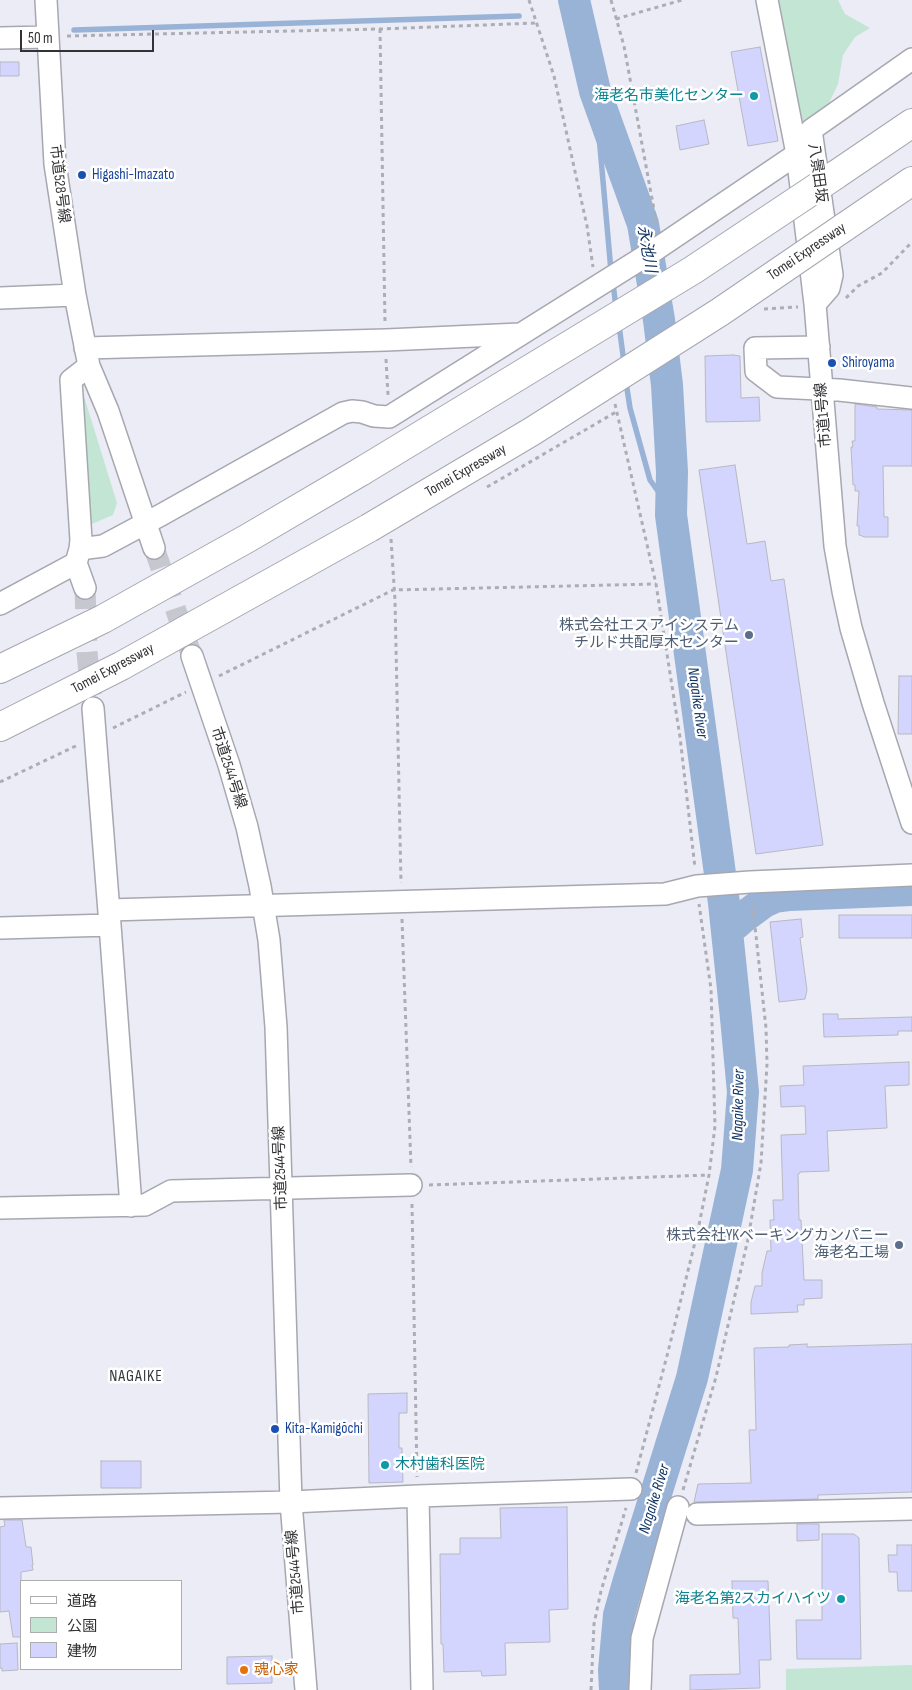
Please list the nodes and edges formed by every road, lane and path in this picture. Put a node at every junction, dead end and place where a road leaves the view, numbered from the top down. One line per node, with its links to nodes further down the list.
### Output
1 (46, 0): 9 (street, 市道528号線)
2 (529, 0): 7 (path)
3 (611, 0): 6 (path)
4 (682, 0): 6 (path)
5 (767, 0): 13 (street, 市道1号線)
6 (616, 19): 16 (path)
7 (536, 23): 8 (path); 17 (path)
8 (380, 28): 9 (path); 23 (path)
9 (48, 37): 10 (street); 18 (street, 市道528号線)
10 (0, 38)
11 (912, 59): 21 (street, 八景田坂)
12 (912, 124): 40 (highway, bridge)
13 (797, 154): 16 (street); 21 (street, 市道1号線)
14 (912, 181): 31 (highway, Tomei Expressway, bridge)
15 (912, 242): 20 (path)
16 (658, 248): 17 (street)
17 (601, 285): 22 (street)
18 (75, 295): 19 (street); 25 (street, 市道528号線)
19 (0, 298)
20 (842, 302)
21 (815, 304): 24 (street, 市道1号線)
22 (522, 334): 23 (street); 28 (street)
23 (386, 340): 25 (street); 28 (path)
24 (819, 347): 26 (street, 市道1号線); 26 (street)
25 (87, 357): 30 (street); 34 (street)
26 (822, 388): 27 (street); 47 (street, 市道1号線)
27 (912, 398)
28 (389, 417): 30 (street)
29 (486, 487): 35 (path)
30 (146, 522): 33 (street); 34 (street)
31 (380, 535): 32 (path); 37 (path); 44 (highway, Tomei Expressway)
32 (400, 537)
33 (154, 548)
34 (78, 556): 36 (street); 38 (street)
35 (656, 584): 37 (path); 49 (path)
36 (85, 588)
37 (393, 590): 41 (path); 51 (path)
38 (0, 604)
39 (192, 656): 41 (street, 市道2544号線)
40 (0, 670)
41 (202, 684): 52 (street, 市道2544号線)
42 (174, 698): 45 (path)
43 (93, 708): 45 (street)
44 (0, 727)
45 (96, 736): 46 (path); 53 (street)
46 (0, 782)
47 (912, 823)
48 (912, 875): 50 (street)
49 (699, 886): 50 (street); 51 (street)
50 (749, 892): 66 (path)
51 (401, 902): 52 (street); 57 (path)
52 (264, 906): 53 (street); 58 (street, 市道2544号線)
53 (110, 918): 55 (street); 59 (street)
54 (701, 919): 56 (path)
55 (0, 928)
56 (709, 1175): 57 (path); 61 (path)
57 (411, 1185): 58 (street); 62 (path)
58 (282, 1189): 59 (street); 63 (street, 市道2544号線)
59 (131, 1206): 60 (street)
60 (0, 1208)
61 (631, 1489): 62 (street); 69 (path)
62 (418, 1496): 63 (street); 68 (street)
63 (291, 1502): 64 (street); 67 (street, 市道2544号線)
64 (0, 1508)
65 (912, 1509): 66 (street)
66 (688, 1511): 70 (street)
67 (306, 1690)
68 (422, 1690)
69 (591, 1690)
70 (640, 1690)

